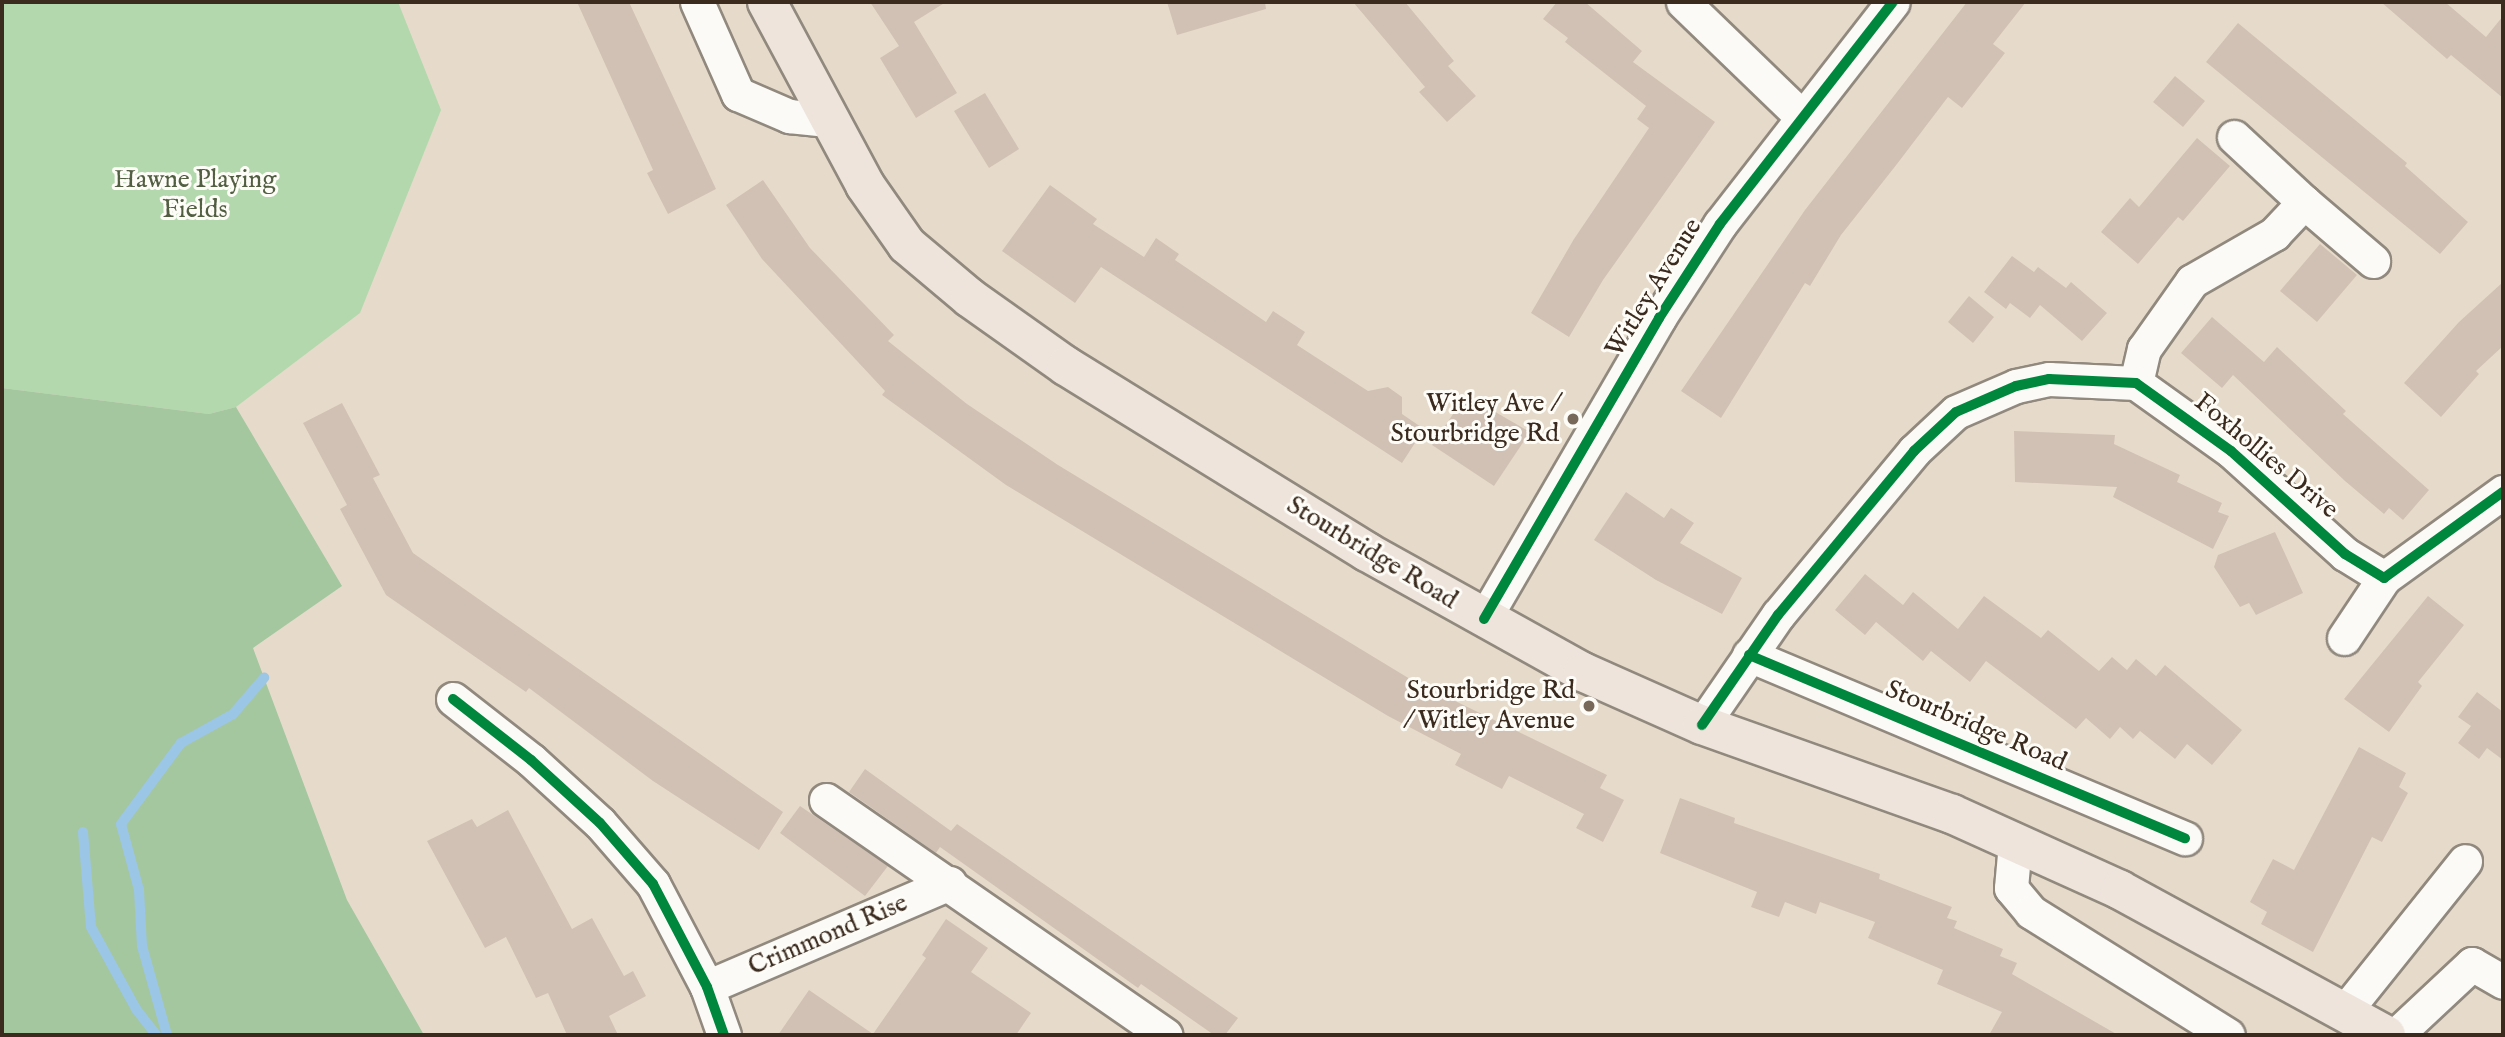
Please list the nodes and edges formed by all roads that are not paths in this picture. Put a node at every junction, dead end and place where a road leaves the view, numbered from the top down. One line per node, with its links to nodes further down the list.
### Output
1 (697, 2): 6 (street)
2 (766, 2): 6 (highway, Stourbridge Road)
3 (1683, 2): 5 (street)
4 (1893, 2): 5 (street, Witley Avenue)
5 (1802, 117): 13 (street, Witley Avenue)
6 (828, 120): 13 (highway, Stourbridge Road)
7 (2234, 137): 8 (street)
8 (2304, 202): 9 (street); 10 (street)
9 (2373, 261)
10 (2136, 383): 12 (street, Foxhollies Drive); 15 (street)
11 (2503, 492): 12 (street)
12 (2384, 578): 14 (street)
13 (1484, 619): 17 (highway, Stourbridge Road)
14 (2344, 638)
15 (1749, 655): 17 (street); 19 (street, Stourbridge Road)
16 (453, 699): 24 (street)
17 (1702, 725): 20 (highway, Stourbridge Road)
18 (826, 800): 22 (street)
19 (2185, 838)
20 (2015, 843): 25 (highway, Stourbridge Road); 28 (street)
21 (2465, 860): 25 (street)
22 (950, 883): 24 (street, Crimmond Rise); 27 (street)
23 (2503, 982): 30 (street)
24 (707, 987): 26 (street)
25 (2345, 1011): 29 (highway, Stourbridge Road)
26 (724, 1035)
27 (1166, 1035)
28 (2228, 1035)
29 (2386, 1035)
30 (2396, 1035)

